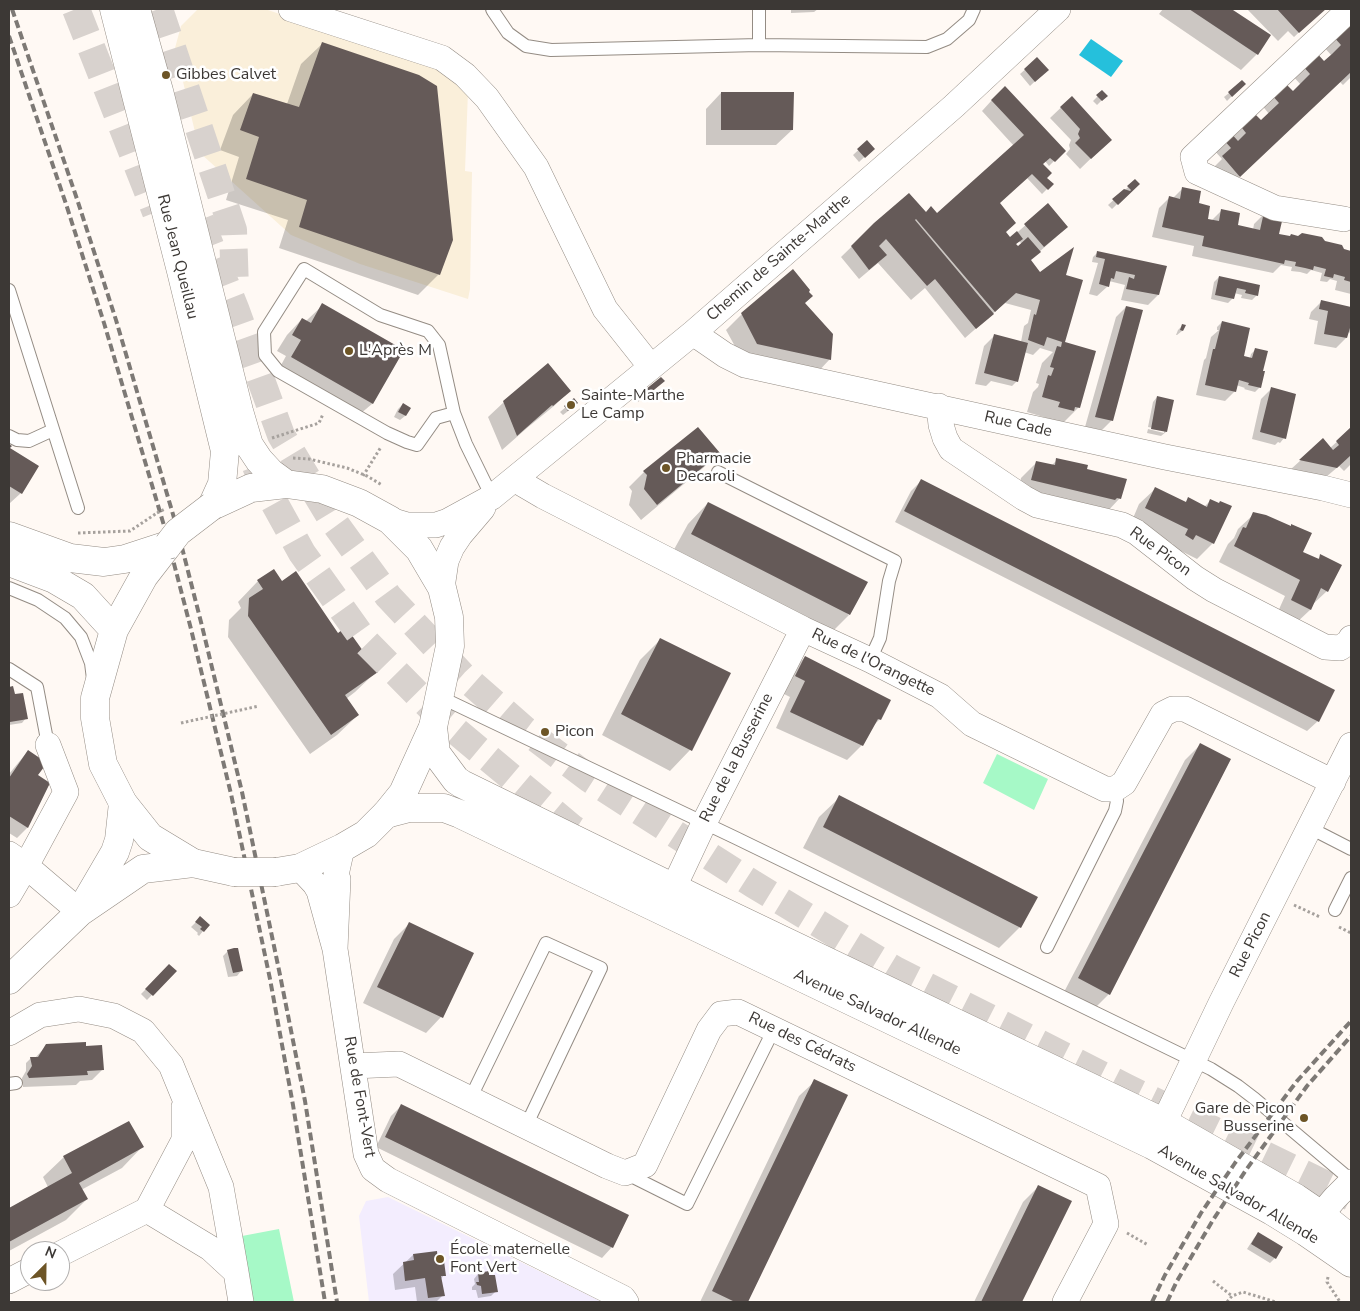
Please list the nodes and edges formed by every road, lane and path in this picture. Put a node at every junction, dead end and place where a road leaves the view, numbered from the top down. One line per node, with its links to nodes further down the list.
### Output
1 (114, 9): 27 (main road, Rue Jean Queillau)
2 (136, 9): 24 (main road, Rue Jean Queillau)
3 (291, 9): 13 (street)
4 (492, 9): 9 (lane)
5 (759, 9): 9 (lane)
6 (974, 9): 9 (lane)
7 (1058, 9): 12 (street, Chemin de Sainte-Marthe)
8 (1350, 9): 10 (street)
9 (759, 45)
10 (1349, 215)
11 (9, 290): 17 (lane)
12 (693, 333): 13 (street, Chemin de Sainte-Marthe); 14 (street, Rue Cade)
13 (651, 366): 23 (street, Chemin de Sainte-Marthe)
14 (938, 406): 25 (street, Rue Cade); 39 (street, Rue Picon)
15 (454, 413): 15 (lane); 26 (lane)
16 (318, 423): 19 (path)
17 (53, 430): 18 (lane); 28 (lane)
18 (9, 436)
19 (266, 440)
20 (384, 440): 22 (path)
21 (718, 472): 40 (lane)
22 (361, 478)
23 (514, 480): 26 (street, Chemin de Sainte-Marthe); 37 (street, Rue de l'Orangette)
24 (286, 484): 27 (main road); 29 (main road)
25 (1351, 494)
26 (492, 497): 29 (street, Chemin de Sainte-Marthe); 36 (street, Chemin de Sainte-Marthe)
27 (212, 506): 34 (main road, bridge)
28 (78, 508)
29 (390, 520): 36 (main road)
30 (9, 536): 32 (main road)
31 (9, 547): 32 (lane)
32 (70, 558): 34 (main road)
33 (9, 562): 38 (main road)
34 (135, 567): 38 (main road)
35 (9, 588): 43 (lane)
36 (442, 588): 42 (main road)
37 (803, 629): 40 (street, Rue de l'Orangette); 53 (street, Rue de la Busserine)
38 (114, 630): 43 (main road)
39 (1351, 638)
40 (870, 660): 50 (street, Rue de l'Orangette)
41 (9, 669): 47 (lane)
42 (440, 697): 46 (main road); 53 (lane)
43 (95, 698): 51 (main road)
44 (259, 706): 45 (path, bridge)
45 (181, 723)
46 (433, 727): 52 (main road); 61 (main road, Avenue Salvador Allende)
47 (48, 744): 57 (street)
48 (1351, 745): 49 (street, Rue Picon)
49 (1333, 782): 50 (street); 54 (street, Rue Picon)
50 (1115, 789): 69 (lane)
51 (123, 803): 58 (main road); 65 (main road)
52 (386, 814): 55 (main road); 79 (main road, Avenue Salvador Allende)
53 (704, 823): 61 (street, Rue de la Busserine); 74 (lane)
54 (1310, 828): 56 (lane); 63 (street, Rue Picon)
55 (342, 848): 59 (main road); 70 (street, Rue de Font-Vert)
56 (1351, 849)
57 (17, 860): 62 (street); 65 (street)
58 (192, 863): 59 (main road, bridge); 65 (main road)
59 (288, 870): 70 (street, Rue de Font-Vert)
60 (1351, 878): 64 (lane)
61 (674, 887): 79 (main road, Avenue Salvador Allende)
62 (9, 895)
63 (1276, 896): 66 (path); 74 (street, Rue Picon)
64 (1335, 910)
65 (80, 912): 71 (main road)
66 (1326, 920)
67 (1334, 924): 68 (path)
68 (1351, 933)
69 (1047, 947)
70 (335, 949): 75 (street, Rue de Font-Vert)
71 (9, 980)
72 (774, 1029): 80 (street, Rue des Cédrats); 80 (lane); 92 (street, Rue des Cédrats)
73 (9, 1033): 76 (street)
74 (1193, 1060): 79 (street, Rue Picon); 81 (lane)
75 (352, 1066): 77 (street); 91 (street, Rue de Font-Vert)
76 (184, 1097): 82 (street); 87 (street)
77 (470, 1099): 78 (street); 78 (lane)
78 (526, 1126): 80 (street)
79 (1158, 1134): 83 (main road, Avenue Salvador Allende)
80 (625, 1173)
81 (1351, 1181): 83 (street)
82 (147, 1210): 85 (street); 87 (street)
83 (1314, 1223): 84 (main road, Avenue Salvador Allende); 86 (main road, Avenue Salvador Allende)
84 (1351, 1239)
85 (70, 1249)
86 (1351, 1263)
87 (236, 1272): 90 (street)
88 (1212, 1281): 89 (path)
89 (1232, 1296): 93 (path); 94 (path)
90 (241, 1302)
91 (626, 1302)
92 (1065, 1302)
93 (1227, 1302)
94 (1276, 1302)

